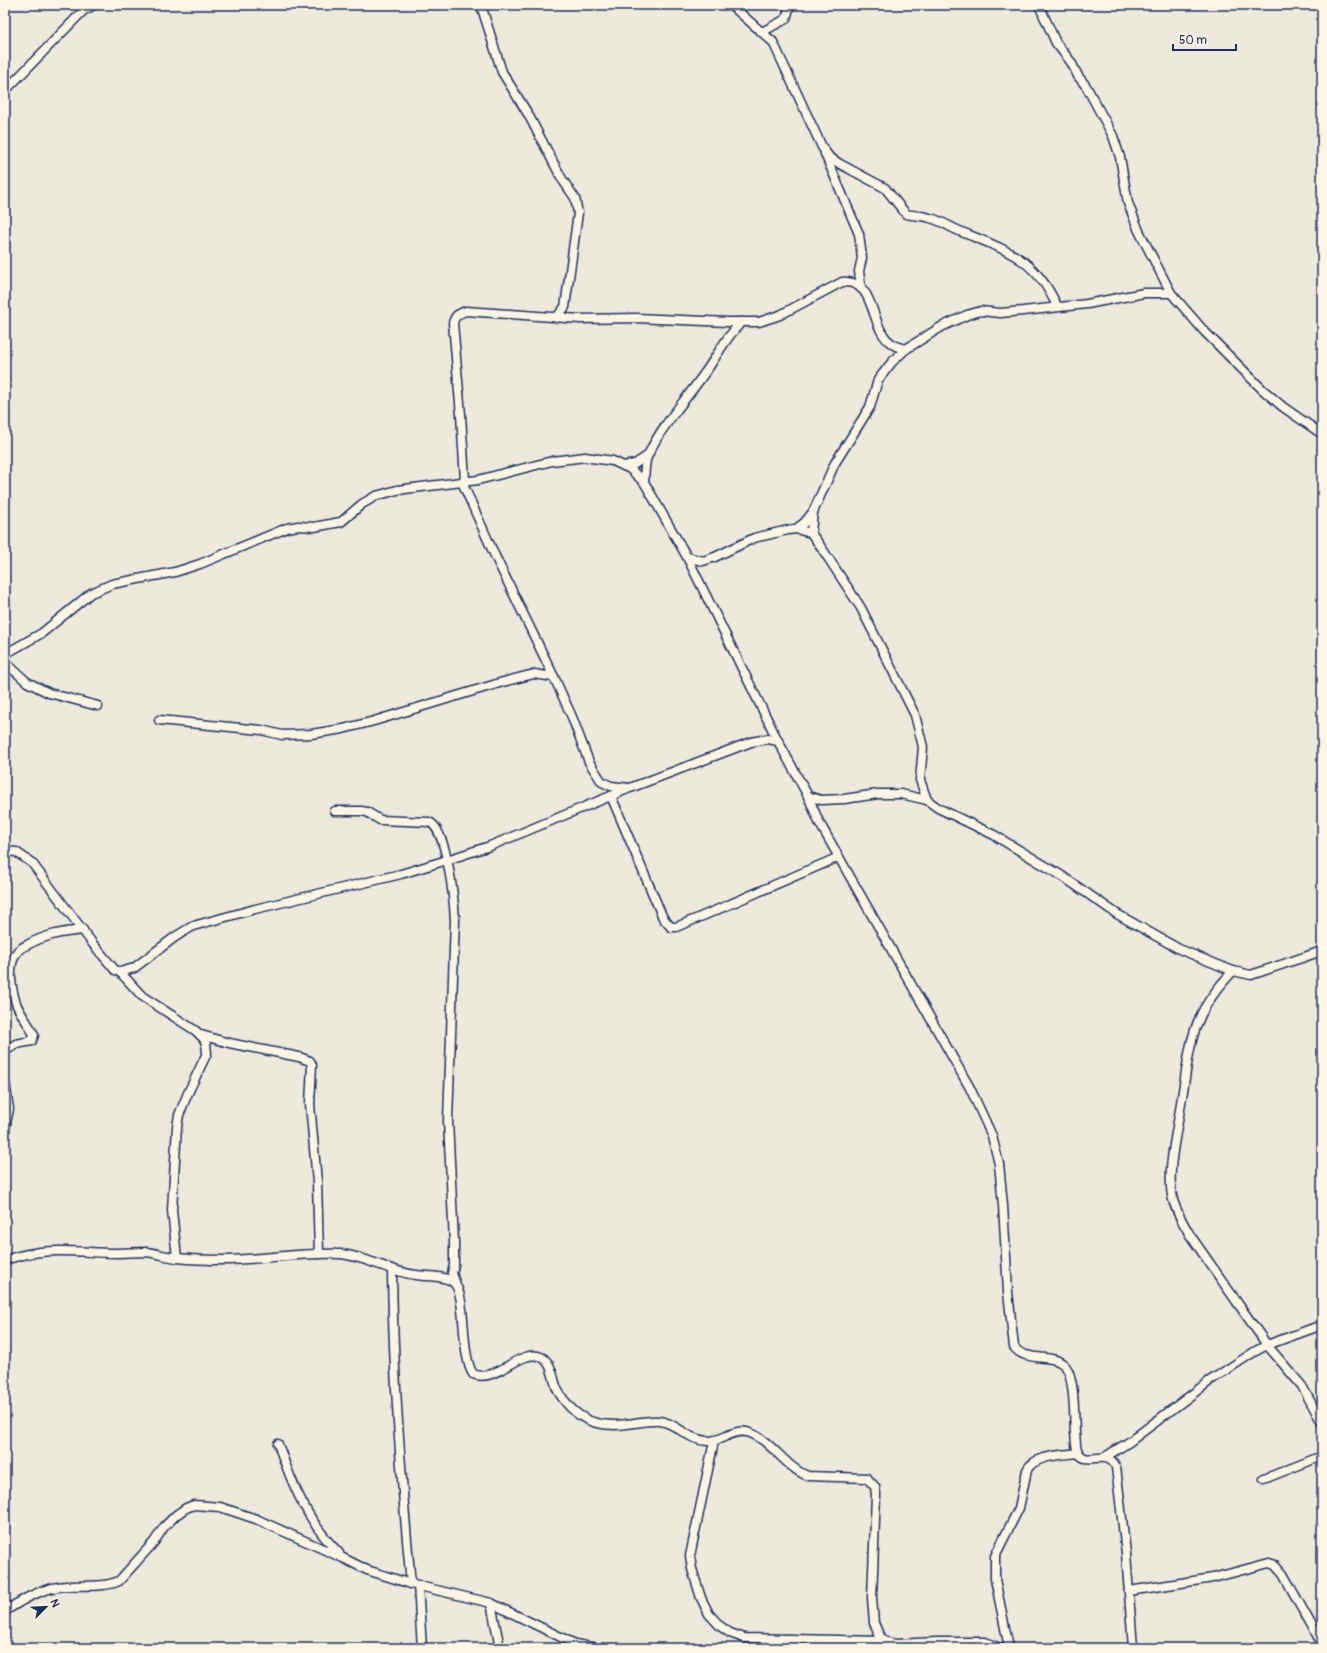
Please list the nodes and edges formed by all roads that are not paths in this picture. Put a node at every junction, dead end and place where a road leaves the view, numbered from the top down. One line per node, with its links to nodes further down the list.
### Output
1 (94, 5): 7 (street)
2 (481, 5): 12 (street)
3 (731, 5): 6 (street)
4 (790, 5): 6 (street)
5 (1039, 5): 10 (street)
6 (762, 32): 8 (street)
7 (5, 91)
8 (825, 152): 9 (street); 11 (street)
9 (861, 288): 13 (street); 14 (street)
10 (1171, 293): 11 (street); 15 (street)
11 (1057, 306): 14 (street)
12 (556, 318): 13 (street); 18 (street)
13 (742, 322): 16 (street)
14 (906, 349): 20 (street)
15 (1322, 434)
16 (647, 456): 17 (street); 19 (street)
17 (624, 466): 18 (street); 19 (street)
18 (463, 481): 24 (street); 25 (street)
19 (644, 482): 23 (street)
20 (813, 512): 21 (street); 22 (street)
21 (796, 529): 22 (street); 23 (street)
22 (810, 533): 37 (street)
23 (687, 557): 31 (street)
24 (5, 654)
25 (546, 660): 27 (street); 28 (street)
26 (5, 662): 29 (street)
27 (540, 674): 28 (street); 30 (street)
28 (554, 677): 32 (street)
29 (98, 706)
30 (159, 720)
31 (778, 741): 33 (street); 35 (street)
32 (602, 782): 33 (street); 36 (street)
33 (630, 788): 34 (street)
34 (611, 796): 36 (street); 40 (street)
35 (808, 796): 37 (street); 40 (street)
36 (602, 800): 41 (street)
37 (927, 800): 44 (street)
38 (334, 812): 41 (street)
39 (5, 851): 42 (street)
40 (839, 856): 61 (street)
41 (447, 860): 45 (street); 55 (street)
42 (83, 930): 45 (street); 46 (street)
43 (1322, 951): 44 (street)
44 (1233, 971): 57 (street)
45 (120, 972): 47 (street)
46 (8, 987): 48 (street)
47 (201, 1036): 51 (street); 52 (street)
48 (5, 1051)
49 (5, 1082): 50 (street)
50 (5, 1128)
51 (319, 1254): 52 (street); 54 (street)
52 (177, 1258): 53 (street)
53 (5, 1260)
54 (392, 1269): 55 (street); 66 (street)
55 (457, 1287): 59 (street)
56 (1322, 1325): 57 (street)
57 (1267, 1345): 58 (street); 63 (street)
58 (1322, 1423)
59 (714, 1441): 70 (street); 70 (street)
60 (278, 1444): 65 (street)
61 (1078, 1453): 63 (street); 76 (street)
62 (1322, 1456): 64 (street)
63 (1105, 1457): 67 (street)
64 (1264, 1478)
65 (343, 1558): 66 (street); 69 (street)
66 (415, 1584): 68 (street); 72 (street)
67 (1129, 1591): 71 (street); 77 (street)
68 (491, 1603): 73 (street); 74 (street)
69 (5, 1611)
70 (883, 1641): 75 (street)
71 (1322, 1644)
72 (422, 1648)
73 (500, 1648)
74 (597, 1648)
75 (1000, 1648)
76 (1009, 1648)
77 (1133, 1648)

